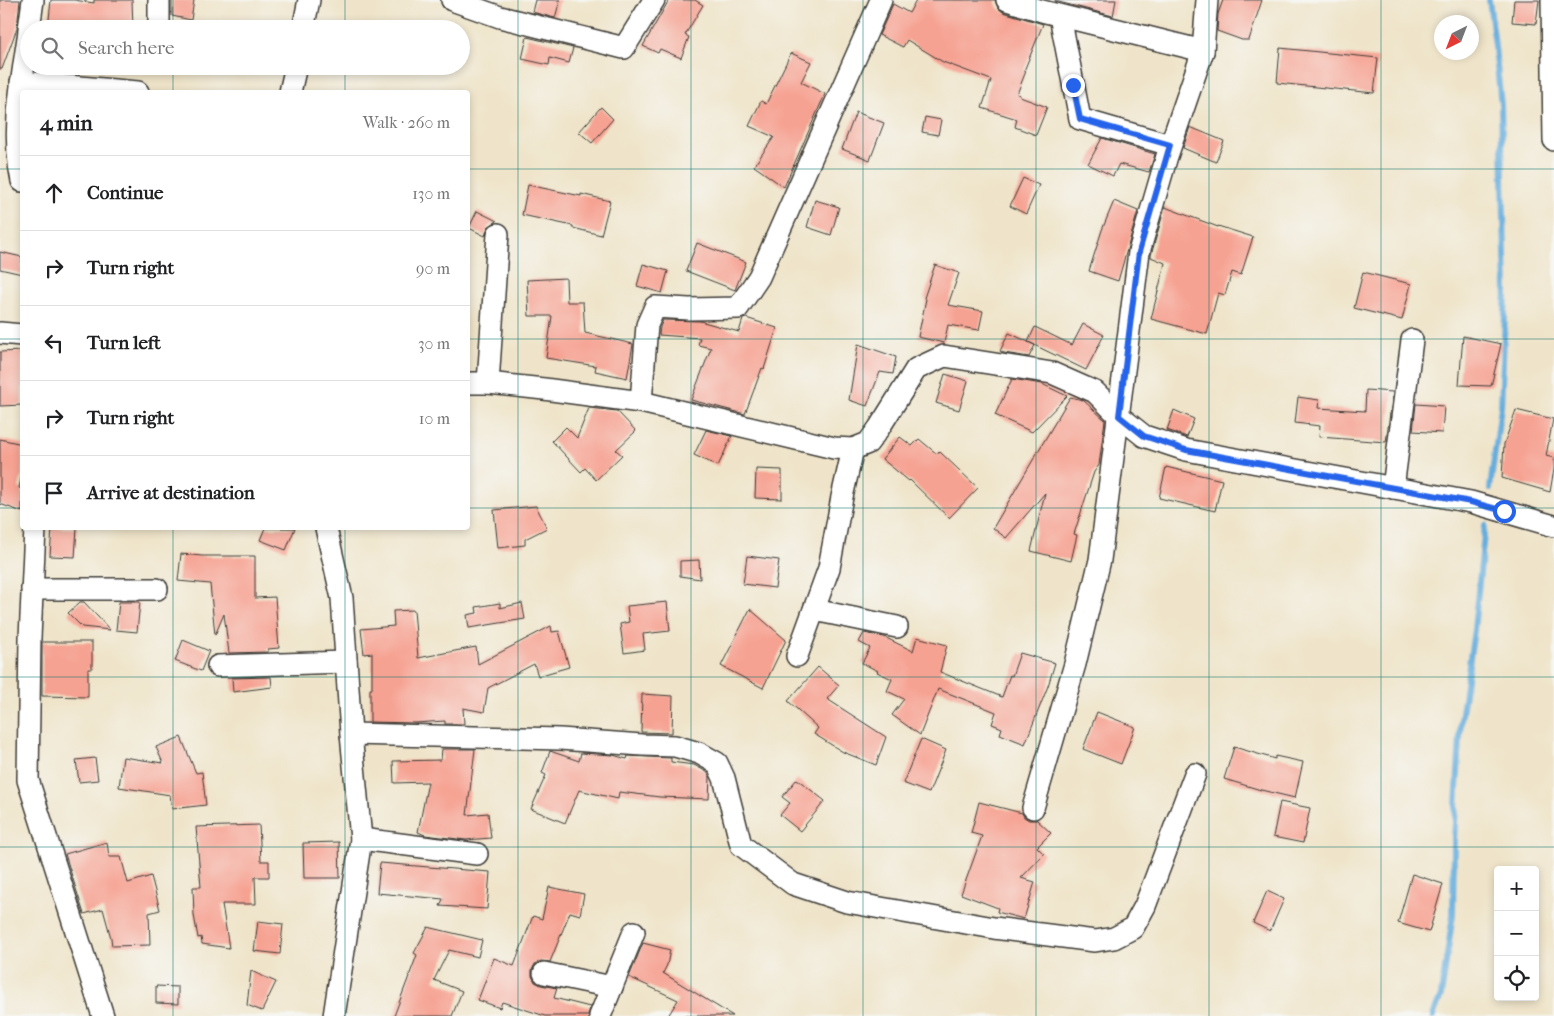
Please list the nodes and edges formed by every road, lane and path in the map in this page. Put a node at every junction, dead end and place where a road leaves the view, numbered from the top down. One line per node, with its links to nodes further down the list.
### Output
1 (33, 0): 11 (street)
2 (159, 0): 12 (street)
3 (309, 0): 13 (street)
4 (452, 0): 5 (street)
5 (654, 0)
6 (881, 0): 31 (street)
7 (1007, 0): 10 (street)
8 (1207, 0): 14 (street)
9 (1552, 0): 23 (street)
10 (1060, 16): 14 (street); 24 (street)
11 (30, 20)
12 (159, 20)
13 (305, 20)
14 (1203, 51): 24 (street)
15 (23, 75): 17 (street)
16 (294, 75): 20 (street)
17 (22, 82): 18 (street); 19 (street)
18 (21, 90)
19 (115, 90)
20 (290, 90)
21 (20, 96): 22 (street)
22 (9, 122): 25 (street)
23 (1554, 140)
24 (1170, 145): 32 (street)
25 (20, 172)
26 (498, 234): 30 (street)
27 (0, 333): 28 (street)
28 (20, 335)
29 (1412, 340): 34 (street)
30 (478, 383): 31 (street)
31 (641, 402): 33 (street)
32 (1119, 416): 33 (street); 34 (street); 47 (street)
33 (853, 449): 40 (street)
34 (1393, 488): 35 (street)
35 (1554, 526)
36 (35, 530): 38 (street)
37 (326, 530): 43 (street)
38 (32, 589): 39 (street); 53 (street)
39 (157, 589)
40 (814, 610): 41 (street); 42 (street)
41 (897, 627)
42 (798, 656)
43 (346, 662): 44 (street); 45 (street)
44 (218, 666)
45 (351, 734): 46 (street); 48 (street)
46 (1195, 774)
47 (1033, 808)
48 (361, 839): 49 (street); 54 (street)
49 (477, 854)
50 (634, 932): 52 (street)
51 (544, 973): 52 (street)
52 (612, 987): 55 (street)
53 (103, 1016)
54 (334, 1016)
55 (600, 1016)

